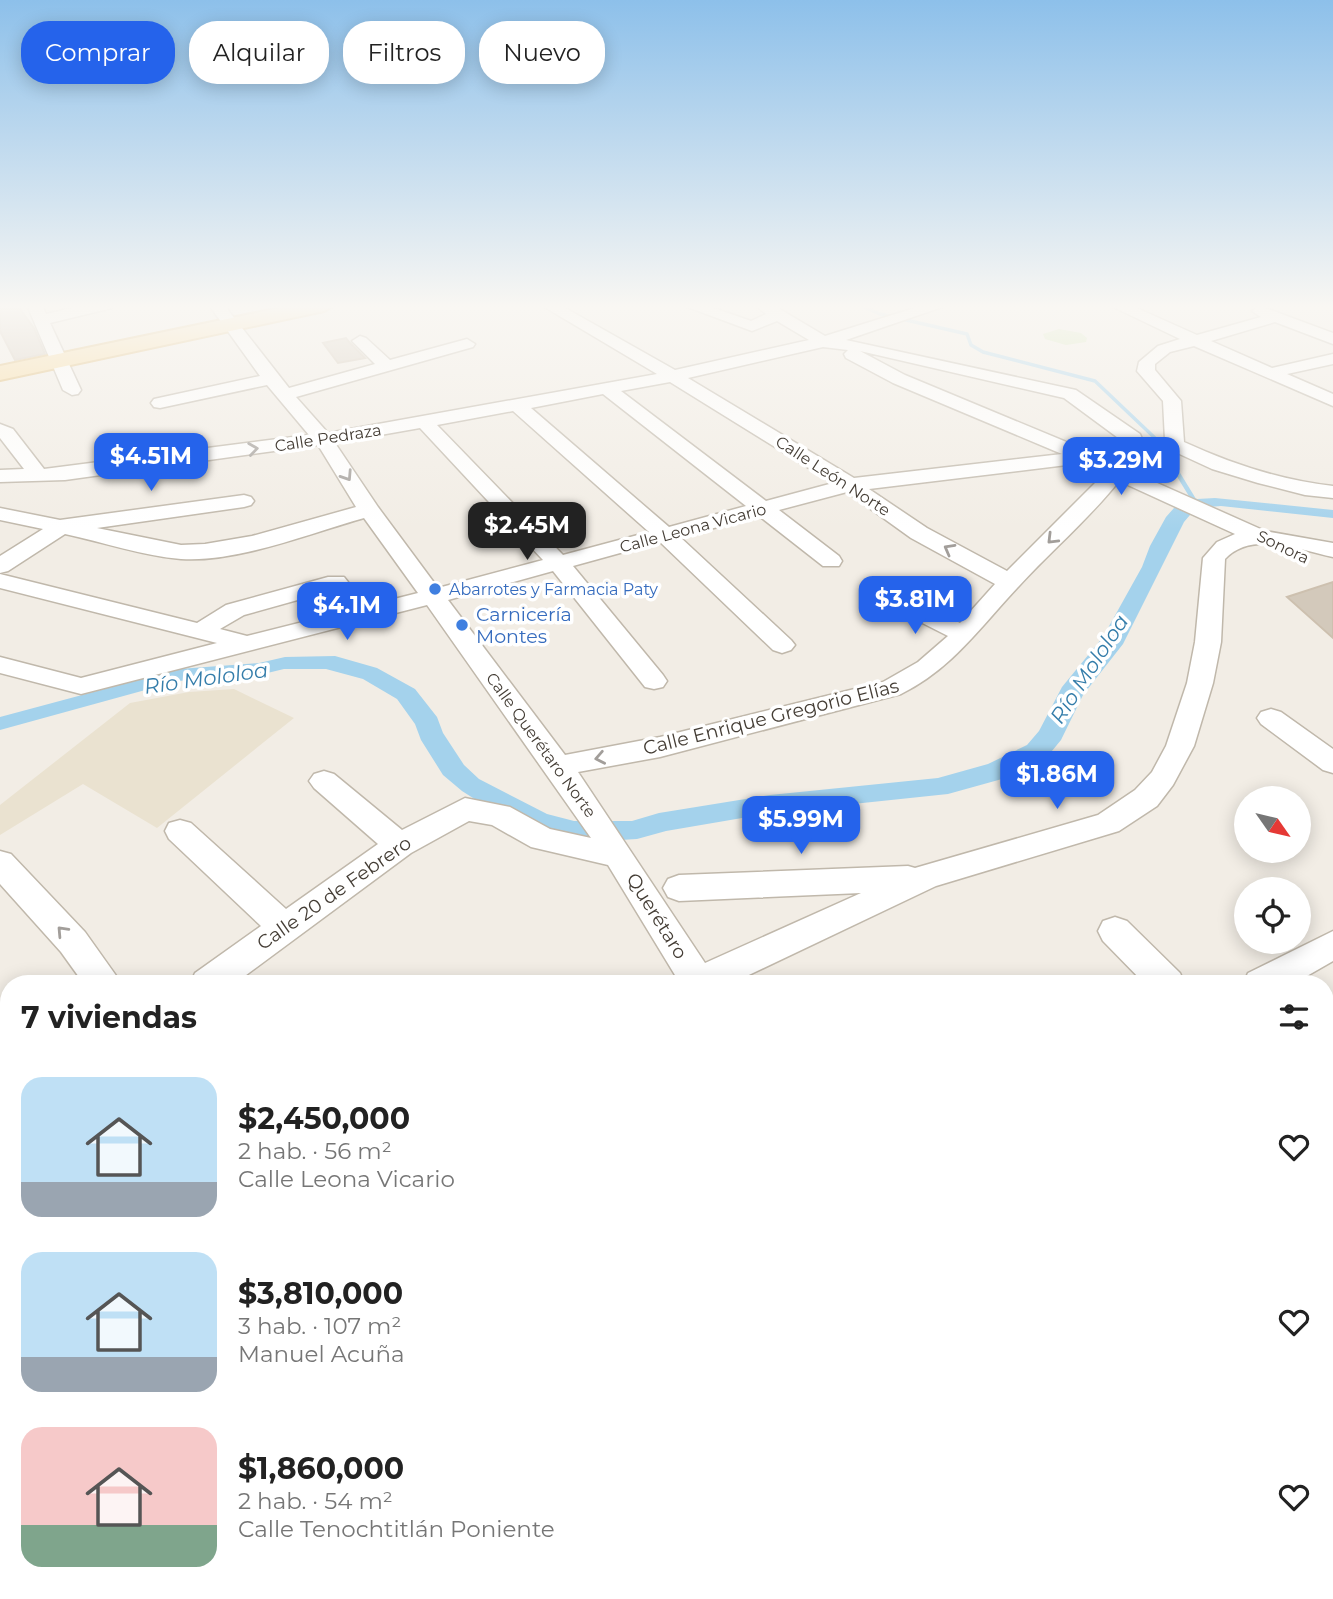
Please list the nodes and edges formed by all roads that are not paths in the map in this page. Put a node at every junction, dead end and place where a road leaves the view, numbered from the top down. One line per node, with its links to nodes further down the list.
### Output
1 (68, 380): 12 (street)
2 (272, 380): 10 (street, Calle Querétaro Norte)
3 (316, 380): 10 (street)
4 (655, 380): 11 (street, Calle Pedraza)
5 (679, 380): 24 (street, Calle León Norte)
6 (898, 380): 20 (street, Sonora)
7 (1007, 380): 19 (street)
8 (1153, 380): 19 (street)
9 (1286, 380): 13 (street)
10 (278, 387): 14 (street); 18 (street, Calle Querétaro Norte)
11 (607, 389): 15 (street, Calle Pedraza); 27 (street)
12 (72, 390)
13 (1333, 401)
14 (160, 403)
15 (517, 405): 16 (street, Calle Pedraza); 31 (street)
16 (424, 422): 18 (street, Calle Pedraza); 35 (street)
17 (0, 430): 23 (street)
18 (323, 439): 23 (street, Calle Pedraza, one-way to 18); 28 (street, Calle Querétaro Norte, one-way to 28)
19 (1157, 445): 20 (street, Calle Leona Vicario); 21 (street, Calle Enrique Gregorio Elías); 25 (street)
20 (1086, 457): 21 (street, Sonora); 24 (street, Calle Leona Vicario)
21 (1117, 473): 32 (street, Sonora); 40 (street, Calle Enrique Gregorio Elías, one-way to 40)
22 (0, 476): 23 (street, Calle Pedraza)
23 (39, 476)
24 (850, 485): 27 (street, Calle Leona Vicario); 40 (street, Calle León Norte, one-way to 24)
25 (1333, 492)
26 (244, 501): 30 (street)
27 (764, 509): 31 (street, Calle Leona Vicario); 34 (street)
28 (369, 510): 30 (street); 41 (street, Calle Querétaro Norte)
29 (0, 514): 30 (street)
30 (63, 526): 36 (street)
31 (665, 535): 35 (street, Calle Leona Vicario); 46 (street)
32 (1260, 536): 33 (street); 37 (street, Sonora); 57 (street)
33 (1333, 550)
34 (831, 561)
35 (558, 563): 41 (street, Calle Leona Vicario); 48 (street)
36 (0, 566)
37 (1333, 571)
38 (0, 581): 43 (street)
39 (336, 582): 43 (street)
40 (1009, 582): 44 (street, Calle Enrique Gregorio Elías)
41 (434, 596): 45 (street, Calle Leona Vicario); 51 (street, Calle Querétaro Norte)
42 (887, 596): 44 (street)
43 (206, 633): 45 (street)
44 (963, 634): 51 (street, Calle Enrique Gregorio Elías, one-way to 51)
45 (250, 644): 47 (street, Calle Leona Vicario)
46 (782, 645)
47 (0, 665)
48 (654, 681)
49 (1271, 718): 50 (street)
50 (1333, 762)
51 (558, 766): 55 (street, Calle Querétaro Norte)
52 (324, 781): 54 (street)
53 (180, 831): 59 (street)
54 (400, 845): 55 (street, Calle 20 de Febrero); 59 (street, Calle 20 de Febrero)
55 (617, 852): 64 (street, Querétaro)
56 (0, 863): 62 (street, one-way to 56)
57 (926, 877): 58 (street); 65 (street)
58 (679, 888)
59 (284, 927): 63 (street, Calle 20 de Febrero)
60 (1115, 931): 66 (street)
61 (1333, 945): 67 (street)
62 (98, 975)
63 (219, 975)
64 (692, 975)
65 (714, 975)
66 (1159, 975)
67 (1277, 975)

